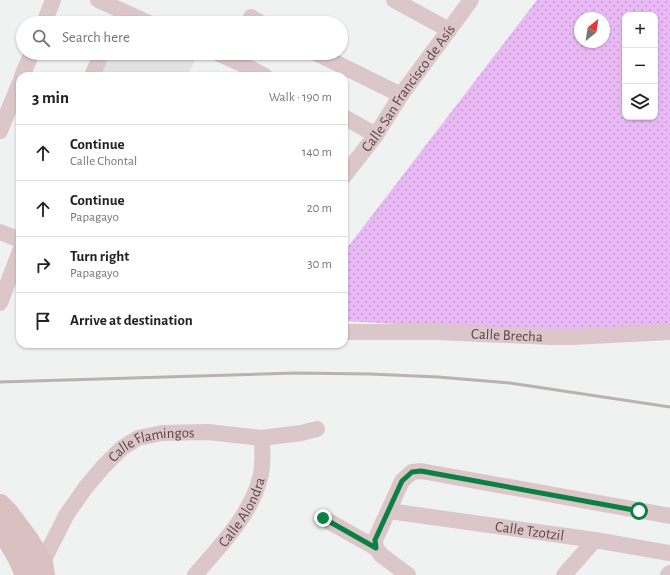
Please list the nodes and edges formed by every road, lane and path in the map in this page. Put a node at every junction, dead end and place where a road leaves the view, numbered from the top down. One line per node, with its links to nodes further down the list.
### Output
1 (53, 0): 5 (street)
2 (98, 0): 6 (street)
3 (394, 0): 7 (street)
4 (471, 0): 7 (street, Calle San Francisco de Asís)
5 (47, 16)
6 (116, 16)
7 (450, 30): 16 (street, Calle San Francisco de Asís)
8 (29, 60): 13 (street)
9 (99, 60): 14 (street)
10 (228, 60): 12 (street)
11 (330, 60): 16 (street)
12 (244, 71)
13 (24, 72)
14 (94, 72)
15 (16, 92): 18 (street)
16 (401, 95): 19 (street, Calle San Francisco de Asís)
17 (348, 120): 19 (street)
18 (0, 130)
19 (376, 134): 20 (street, Calle San Francisco de Asís)
20 (348, 171)
21 (0, 232): 22 (street)
22 (16, 238)
23 (16, 261): 24 (street)
24 (0, 303)
25 (348, 332): 26 (street, Calle Brecha)
26 (670, 332)
27 (317, 429): 28 (street, Calle Flamingos)
28 (262, 438): 37 (street, Calle Flamingos); 39 (street, Calle Alondra)
29 (0, 505): 37 (street)
30 (389, 511): 31 (street); 34 (street, Calle Tzotzil); 35 (street)
31 (670, 516)
32 (323, 518): 35 (street)
33 (0, 529): 37 (street)
34 (595, 540): 36 (street, Calle Tzotzil); 41 (street)
35 (376, 548): 40 (street)
36 (670, 552)
37 (37, 571)
38 (670, 572): 42 (street)
39 (195, 575)
40 (408, 575)
41 (564, 575)
42 (668, 575)

